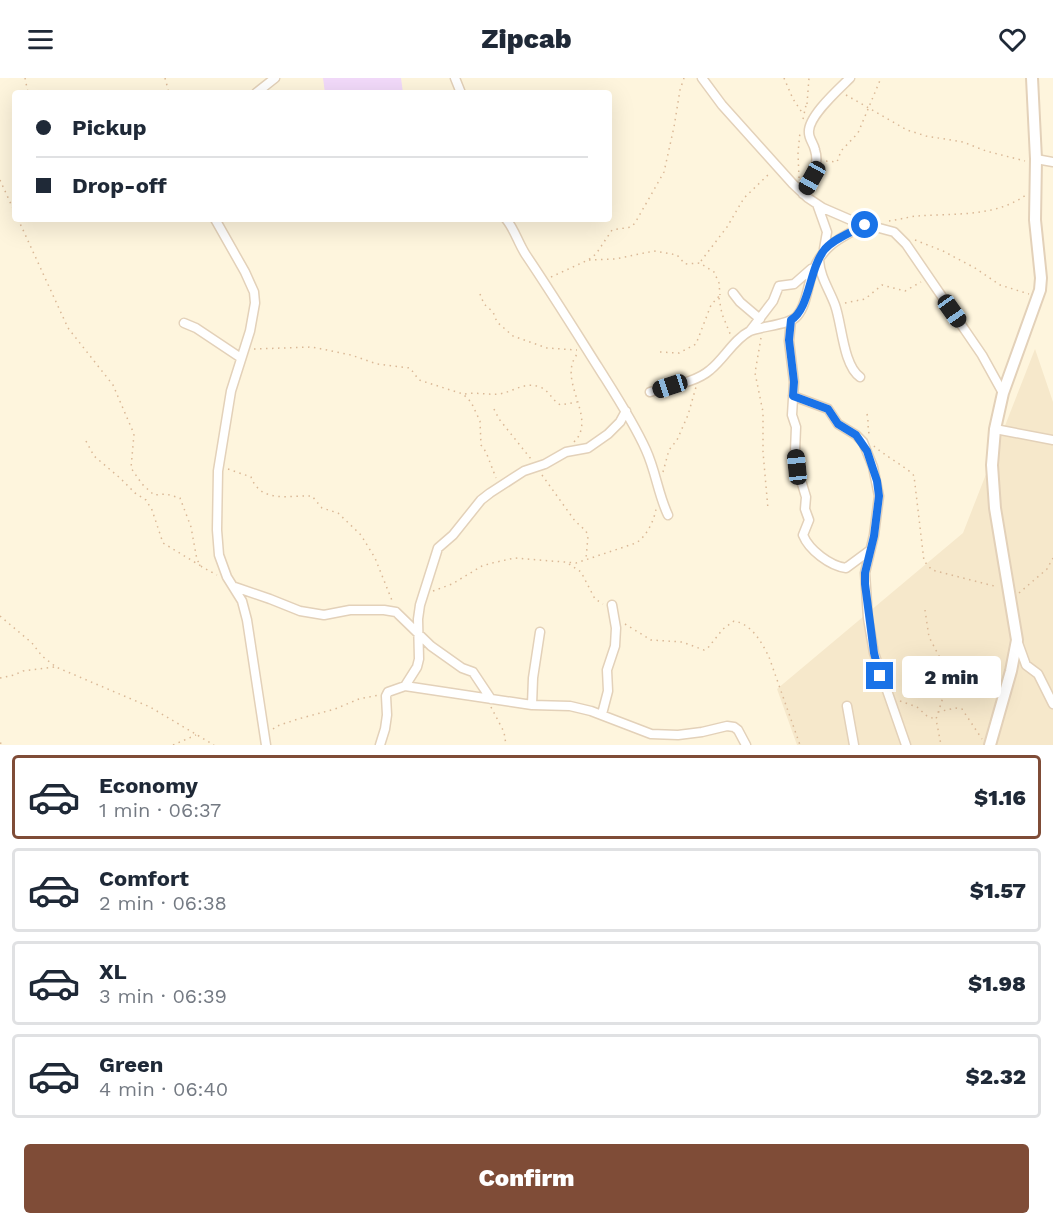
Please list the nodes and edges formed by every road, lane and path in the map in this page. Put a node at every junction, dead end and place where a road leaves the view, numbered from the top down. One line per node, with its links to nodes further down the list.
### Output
1 (275, 78): 10 (street)
2 (684, 78): 33 (path)
3 (702, 78): 20 (street)
4 (784, 78): 13 (path)
5 (809, 78): 11 (path)
6 (850, 78): 9 (street)
7 (881, 78): 12 (path)
8 (1032, 78): 18 (street)
9 (838, 89): 12 (path); 17 (street)
10 (260, 90)
11 (806, 105): 13 (path); 14 (path)
12 (869, 109): 17 (path); 18 (path)
13 (804, 115): 15 (path)
14 (808, 115)
15 (802, 124)
16 (800, 132): 23 (path)
17 (817, 158): 23 (street)
18 (1036, 159): 19 (street); 22 (street)
19 (1053, 162)
20 (777, 167): 23 (street); 34 (path)
21 (0, 180): 25 (path)
22 (1035, 188): 30 (path); 38 (street)
23 (801, 191): 24 (street)
24 (817, 204): 29 (street); 32 (street)
25 (12, 206)
26 (19, 222): 75 (path)
27 (217, 222): 49 (street)
28 (508, 222): 36 (street)
29 (865, 225): 30 (street); 32 (street)
30 (885, 229): 37 (street)
31 (914, 240): 38 (path)
32 (824, 250): 35 (street)
33 (588, 260): 34 (path); 36 (path)
34 (700, 263): 41 (path)
35 (817, 263): 42 (street); 43 (street); 45 (street)
36 (543, 279): 47 (street)
37 (930, 280): 42 (path); 53 (street)
38 (1040, 290): 53 (street)
39 (733, 293): 41 (path); 45 (street)
40 (480, 294): 47 (path)
41 (719, 296): 46 (path); 48 (path)
42 (835, 305): 51 (street)
43 (791, 320): 45 (street); 55 (street)
44 (184, 323): 49 (street)
45 (761, 323): 46 (street); 69 (path)
46 (734, 345): 50 (street)
47 (584, 351): 56 (path); 58 (street)
48 (660, 352)
49 (243, 354): 54 (path); 64 (street)
50 (701, 376): 52 (street); 66 (path)
51 (860, 376)
52 (650, 392)
53 (1003, 393): 60 (street)
54 (464, 394): 56 (path); 67 (path)
55 (793, 396): 71 (street); 71 (street)
56 (577, 402): 63 (path)
57 (494, 409): 65 (path)
58 (626, 411): 63 (street); 66 (street)
59 (867, 414): 78 (path)
60 (995, 429): 61 (street); 78 (street)
61 (1053, 440)
62 (86, 441): 75 (path)
63 (569, 451): 65 (street)
64 (219, 460): 76 (street); 85 (path)
65 (537, 467): 67 (street); 73 (path)
66 (658, 483): 68 (street)
67 (499, 487): 79 (street)
68 (659, 493): 70 (street); 73 (path)
69 (768, 509)
70 (668, 515)
71 (870, 551): 93 (street)
72 (1053, 558): 80 (path)
73 (586, 560): 74 (path)
74 (567, 563): 79 (path); 81 (path)
75 (202, 567): 76 (path)
76 (226, 577): 77 (street)
77 (235, 587): 85 (street); 103 (street)
78 (1008, 590): 80 (street)
79 (422, 599): 87 (street)
80 (1010, 602): 88 (street)
81 (612, 605): 84 (street)
82 (925, 610): 98 (path)
83 (0, 616): 89 (path)
84 (615, 617): 99 (street); 111 (path)
85 (403, 618): 87 (street)
86 (540, 632): 96 (street)
87 (417, 633): 91 (street); 94 (street)
88 (1017, 640): 95 (street); 104 (street)
89 (56, 667): 90 (path); 101 (path)
90 (0, 678)
91 (405, 686): 92 (street); 94 (street)
92 (388, 692): 103 (path); 108 (street)
93 (889, 698): 100 (path); 113 (street)
94 (489, 699): 96 (street); 109 (path)
95 (1053, 704)
96 (532, 705): 99 (street)
97 (847, 706): 112 (street)
98 (938, 712): 100 (path); 104 (path)
99 (602, 714): 110 (street)
100 (936, 719): 114 (path)
101 (196, 735): 106 (path); 107 (path)
102 (0, 743): 105 (path)
103 (266, 743)
104 (986, 743)
105 (4, 745)
106 (174, 745)
107 (214, 745)
108 (380, 745)
109 (506, 745)
110 (746, 745)
111 (800, 745)
112 (854, 745)
113 (906, 745)
114 (941, 745)

